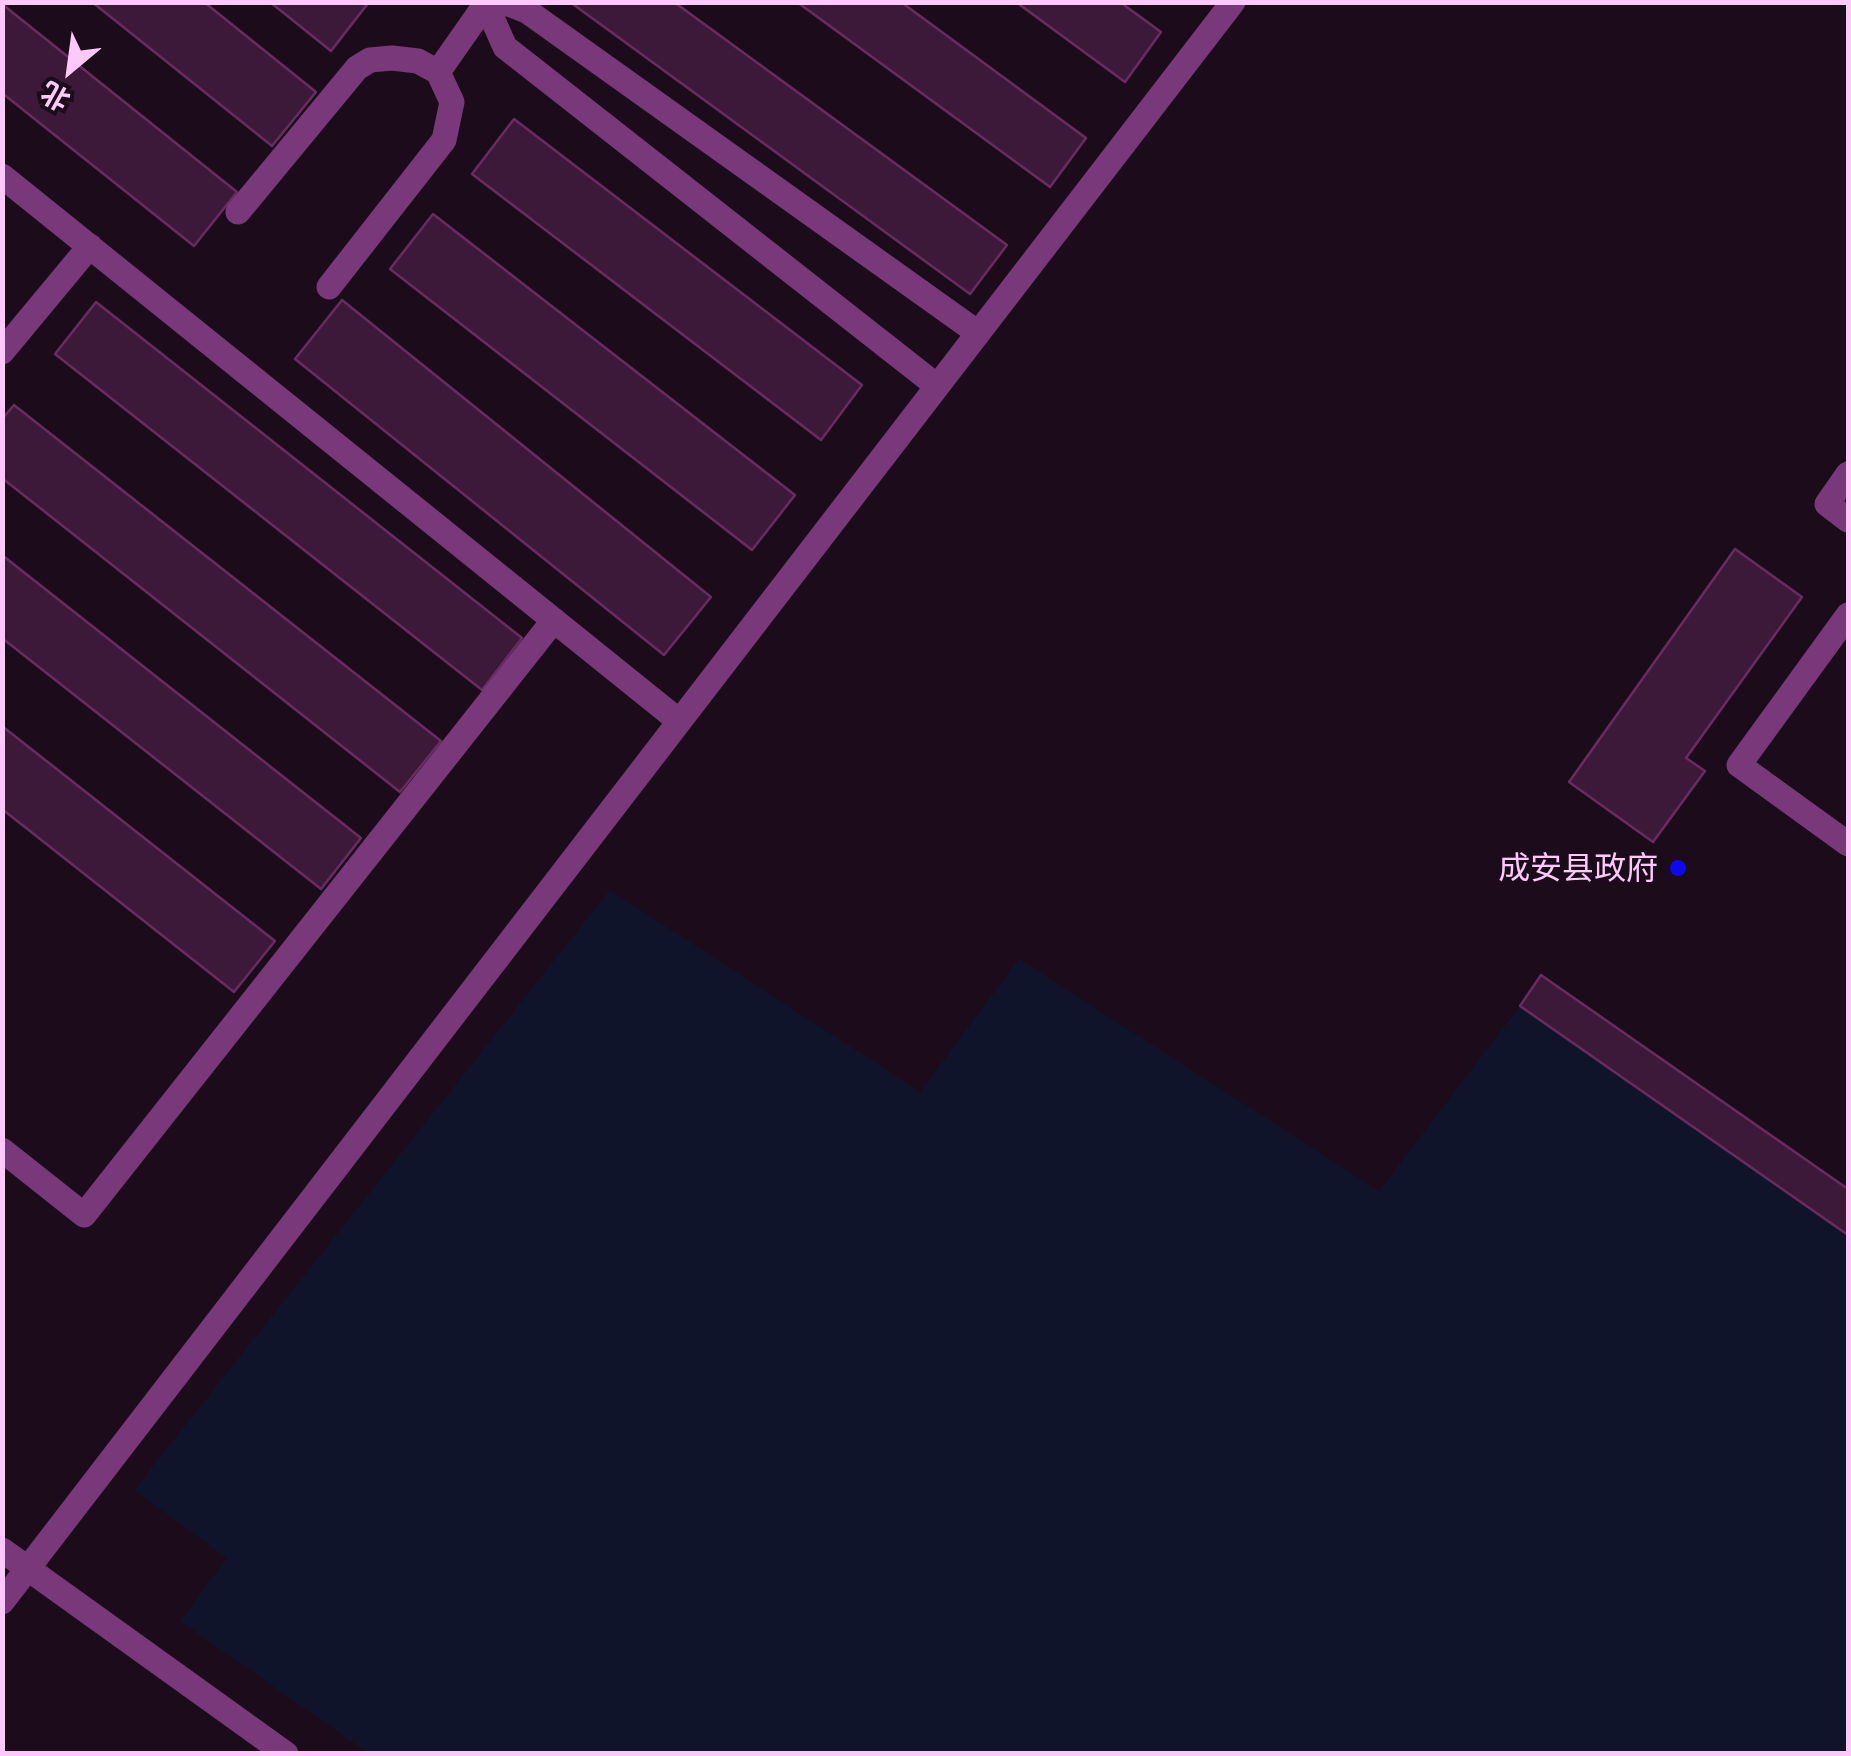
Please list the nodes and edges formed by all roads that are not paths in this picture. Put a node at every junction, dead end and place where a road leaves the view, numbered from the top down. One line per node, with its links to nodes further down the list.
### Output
1 (1232, 2): 8 (street)
2 (486, 3): 3 (street); 8 (street); 10 (street)
3 (438, 72): 5 (street); 7 (street)
4 (2, 176): 6 (street)
5 (238, 212)
6 (90, 246): 9 (street); 14 (street)
7 (329, 287)
8 (978, 333): 10 (street)
9 (2, 352)
10 (937, 386): 15 (street)
11 (1848, 474): 12 (street)
12 (1848, 520)
13 (1848, 616): 16 (street)
14 (554, 620): 15 (street); 17 (street)
15 (679, 722): 19 (street)
16 (1848, 844)
17 (2, 1150)
18 (2, 1550): 19 (street)
19 (28, 1568): 20 (street); 21 (street)
20 (2, 1602)
21 (286, 1754)

